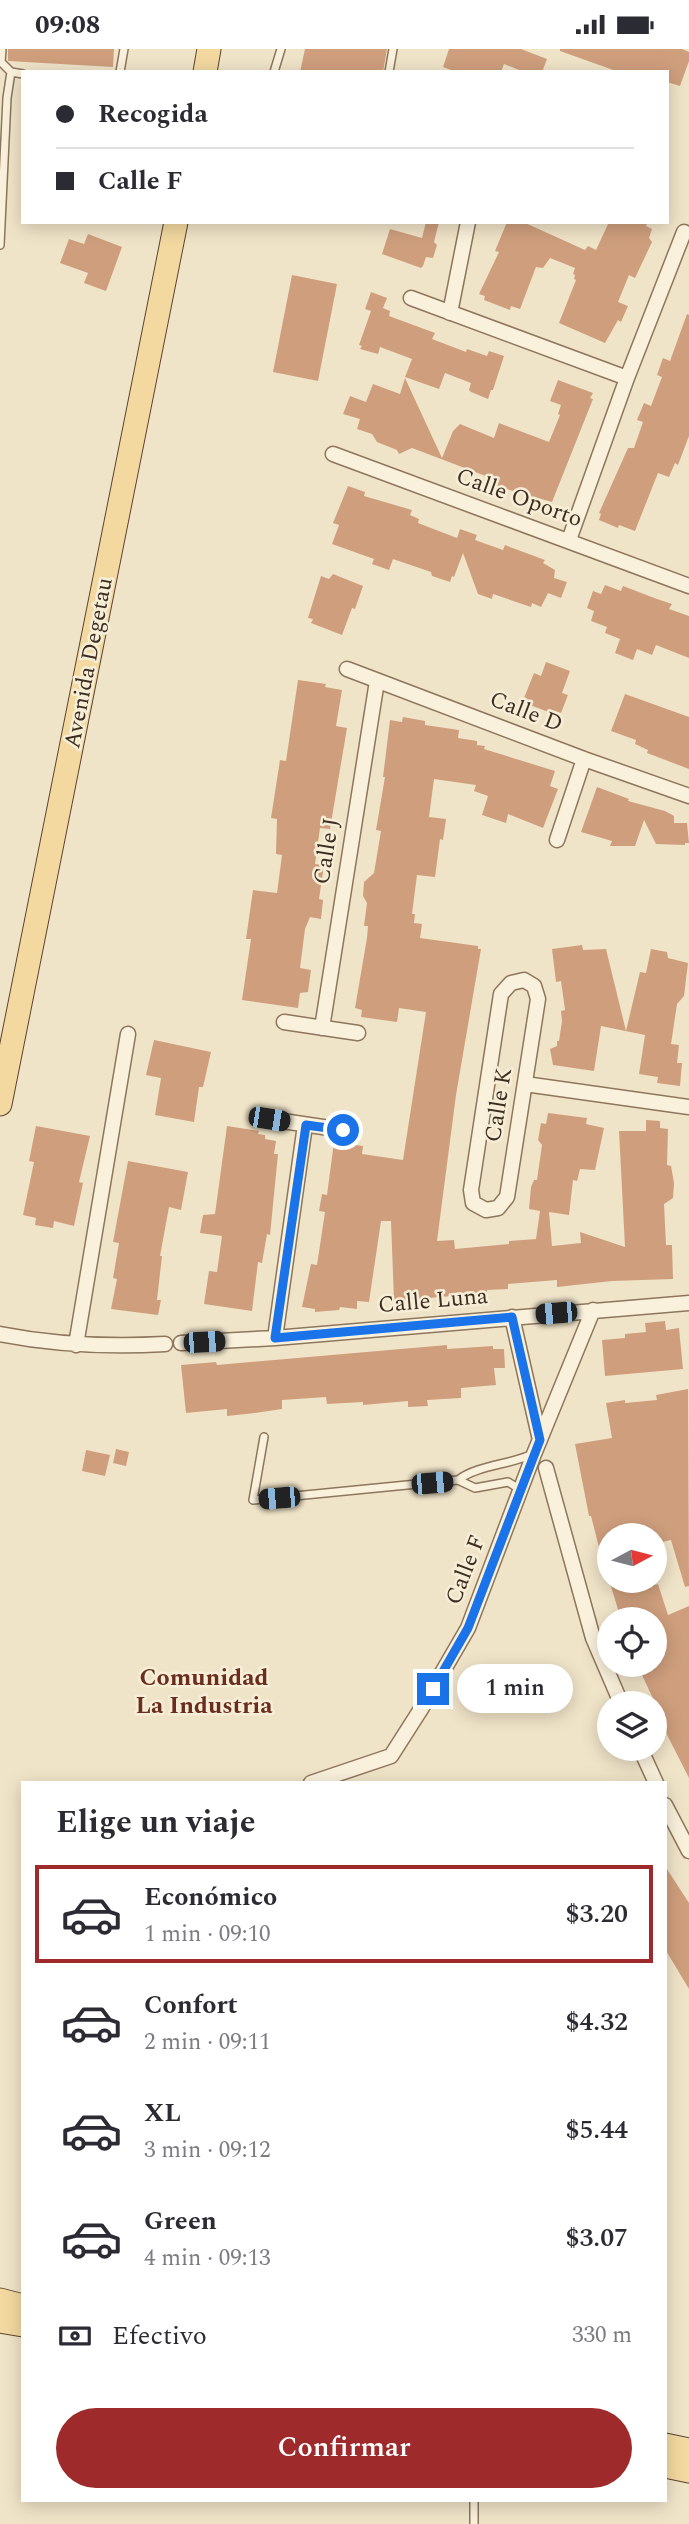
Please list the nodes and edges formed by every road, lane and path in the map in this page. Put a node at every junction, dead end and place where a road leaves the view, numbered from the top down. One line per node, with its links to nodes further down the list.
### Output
1 (2, 49): 6 (lane)
2 (124, 49): 7 (lane)
3 (209, 49): 8 (main road)
4 (281, 49): 9 (lane)
5 (393, 49): 10 (lane)
6 (1, 66): 11 (lane)
7 (120, 70)
8 (205, 70)
9 (275, 70)
10 (389, 70)
11 (11, 72): 12 (lane); 16 (lane)
12 (21, 74)
13 (176, 224): 33 (main road, Avenida Degetau)
14 (468, 224): 18 (street)
15 (684, 232): 19 (street)
16 (0, 245)
17 (411, 298): 18 (street)
18 (450, 313): 19 (street)
19 (627, 378): 21 (street)
20 (333, 454): 21 (street, Calle Oporto)
21 (569, 540): 22 (street, Calle Oporto)
22 (689, 586)
23 (347, 669): 24 (street, Calle D)
24 (377, 681): 25 (street, Calle D); 29 (street, Calle J)
25 (584, 759): 26 (street, Calle D); 27 (street)
26 (689, 796)
27 (557, 840)
28 (284, 1022): 29 (street)
29 (322, 1028): 30 (street)
30 (358, 1033)
31 (128, 1034): 45 (street)
32 (525, 1084): 32 (street, Calle K); 34 (street)
33 (0, 1104)
34 (689, 1107)
35 (269, 1119): 36 (street)
36 (306, 1125): 37 (street); 42 (street)
37 (343, 1130)
38 (689, 1303): 39 (street, Calle Luna)
39 (593, 1310): 40 (street, Calle Luna); 47 (street, Calle F)
40 (512, 1317): 42 (street, Calle Luna); 47 (street)
41 (0, 1334): 45 (street)
42 (275, 1338): 43 (street, Calle Luna)
43 (181, 1343)
44 (165, 1344): 45 (street)
45 (76, 1345)
46 (264, 1437): 50 (lane)
47 (540, 1440): 48 (street, Calle F)
48 (534, 1454): 50 (lane); 51 (street, Calle F)
49 (546, 1468): 52 (street)
50 (458, 1481): 51 (lane)
51 (521, 1490): 54 (street, Calle F)
52 (616, 1691)
53 (646, 1761): 55 (street)
54 (317, 1781)
55 (655, 1781)
56 (669, 1827): 57 (street)
57 (689, 1851)
58 (0, 2300): 59 (main road)
59 (21, 2305)
60 (0, 2321): 61 (main road)
61 (21, 2326)
62 (667, 2445): 63 (main road)
63 (689, 2450)
64 (667, 2466): 65 (main road)
65 (689, 2471)
66 (474, 2502): 67 (lane)
67 (474, 2524)

